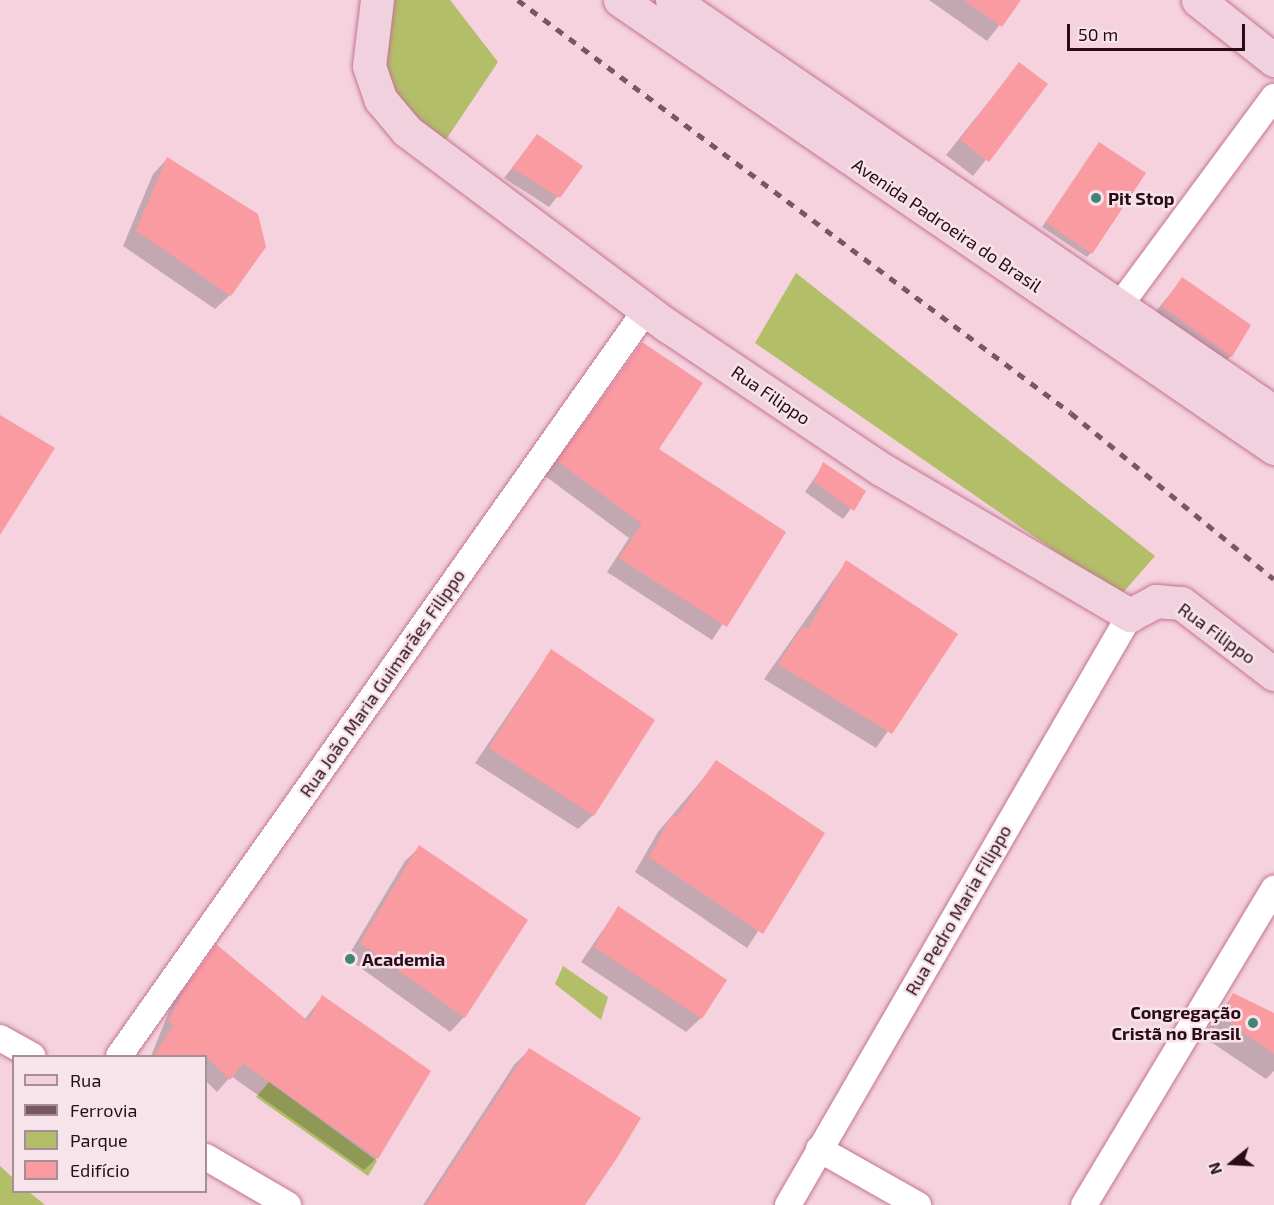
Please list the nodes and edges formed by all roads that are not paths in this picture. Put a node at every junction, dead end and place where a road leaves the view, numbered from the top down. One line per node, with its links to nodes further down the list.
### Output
1 (377, 0): 8 (main road, Rua Filippo)
2 (620, 0): 10 (main road, Avenida Padroeira do Brasil)
3 (672, 0): 7 (main road, Avenida Padroeira do Brasil)
4 (1198, 0): 5 (main road)
5 (1274, 60)
6 (1274, 97): 7 (street)
7 (1120, 305): 9 (main road, Avenida Padroeira do Brasil)
8 (646, 310): 11 (main road, Rua Filippo); 16 (street, Rua João Maria Guimarães Filippo)
9 (1274, 412)
10 (1274, 448)
11 (1130, 615): 12 (main road, Rua Filippo); 17 (street, Rua Pedro Maria Filippo)
12 (1274, 674)
13 (1274, 889): 22 (street)
14 (0, 1038): 15 (street)
15 (30, 1055)
16 (119, 1055)
17 (819, 1149): 20 (street, Rua Pedro Maria Filippo); 21 (street)
18 (207, 1157): 19 (street)
19 (288, 1205)
20 (788, 1205)
21 (918, 1205)
22 (1084, 1205)

